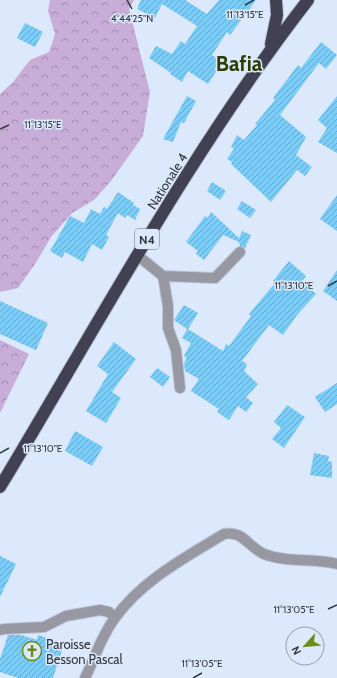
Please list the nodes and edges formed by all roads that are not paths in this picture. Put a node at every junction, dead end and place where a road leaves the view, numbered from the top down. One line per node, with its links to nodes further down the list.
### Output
1 (276, 0): 3 (highway)
2 (308, 0): 3 (highway, Nationale 4 / N4)
3 (270, 49): 5 (highway, Nationale 4 / N4)
4 (240, 252): 6 (street)
5 (137, 255): 6 (street); 8 (highway, Nationale 4 / N4)
6 (163, 276): 7 (street)
7 (180, 388)
8 (0, 487)
9 (337, 564): 10 (street)
10 (115, 618): 11 (street); 12 (street)
11 (0, 630)
12 (85, 678)

